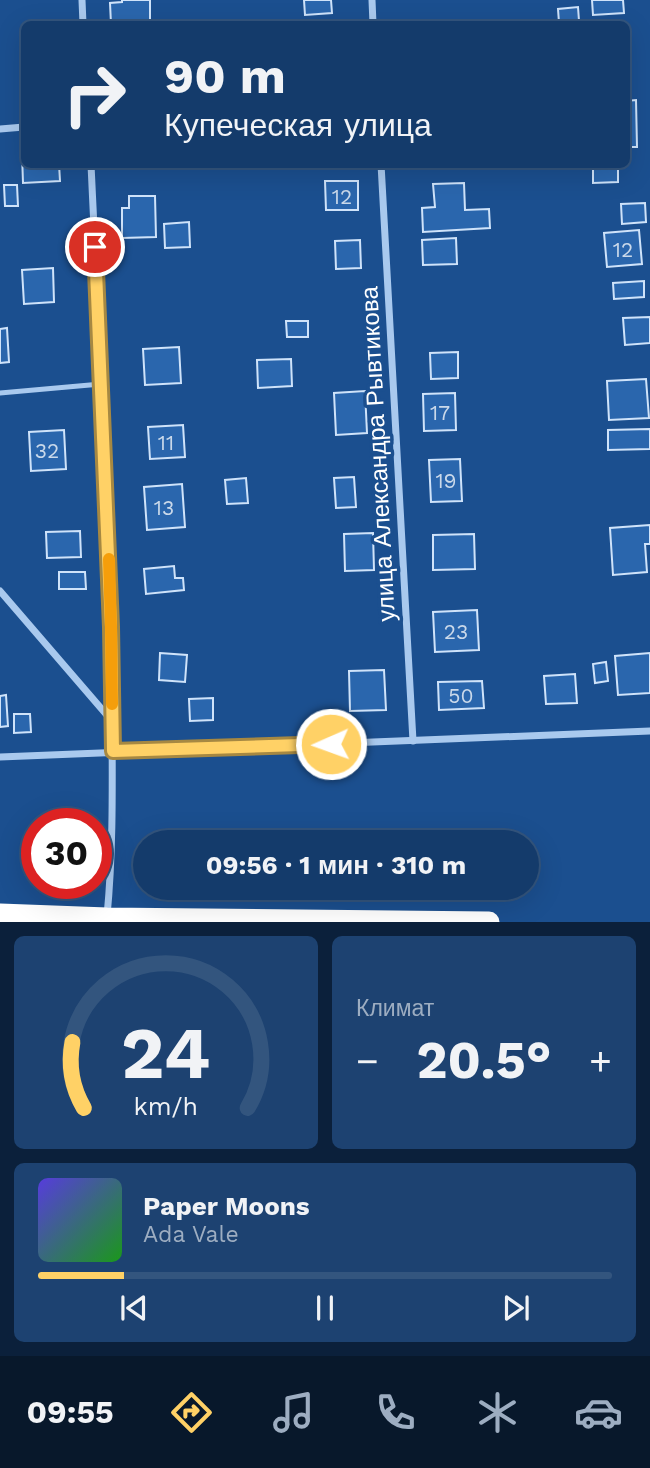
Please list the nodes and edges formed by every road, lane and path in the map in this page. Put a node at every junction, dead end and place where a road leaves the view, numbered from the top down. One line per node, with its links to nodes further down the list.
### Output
1 (82, 0): 3 (street)
2 (372, 0): 4 (street)
3 (83, 21)
4 (373, 21)
5 (21, 127): 6 (street)
6 (0, 129)
7 (91, 168): 9 (street)
8 (381, 168): 14 (street, улица Александра Рывтикова)
9 (101, 384): 10 (lane); 12 (street)
10 (0, 393)
11 (0, 592): 12 (street)
12 (112, 721): 15 (street)
13 (650, 731): 14 (street)
14 (413, 741): 15 (street)
15 (113, 751): 16 (street); 18 (street)
16 (0, 757)
17 (0, 914): 18 (highway)
18 (106, 920): 19 (highway)
19 (489, 922)

